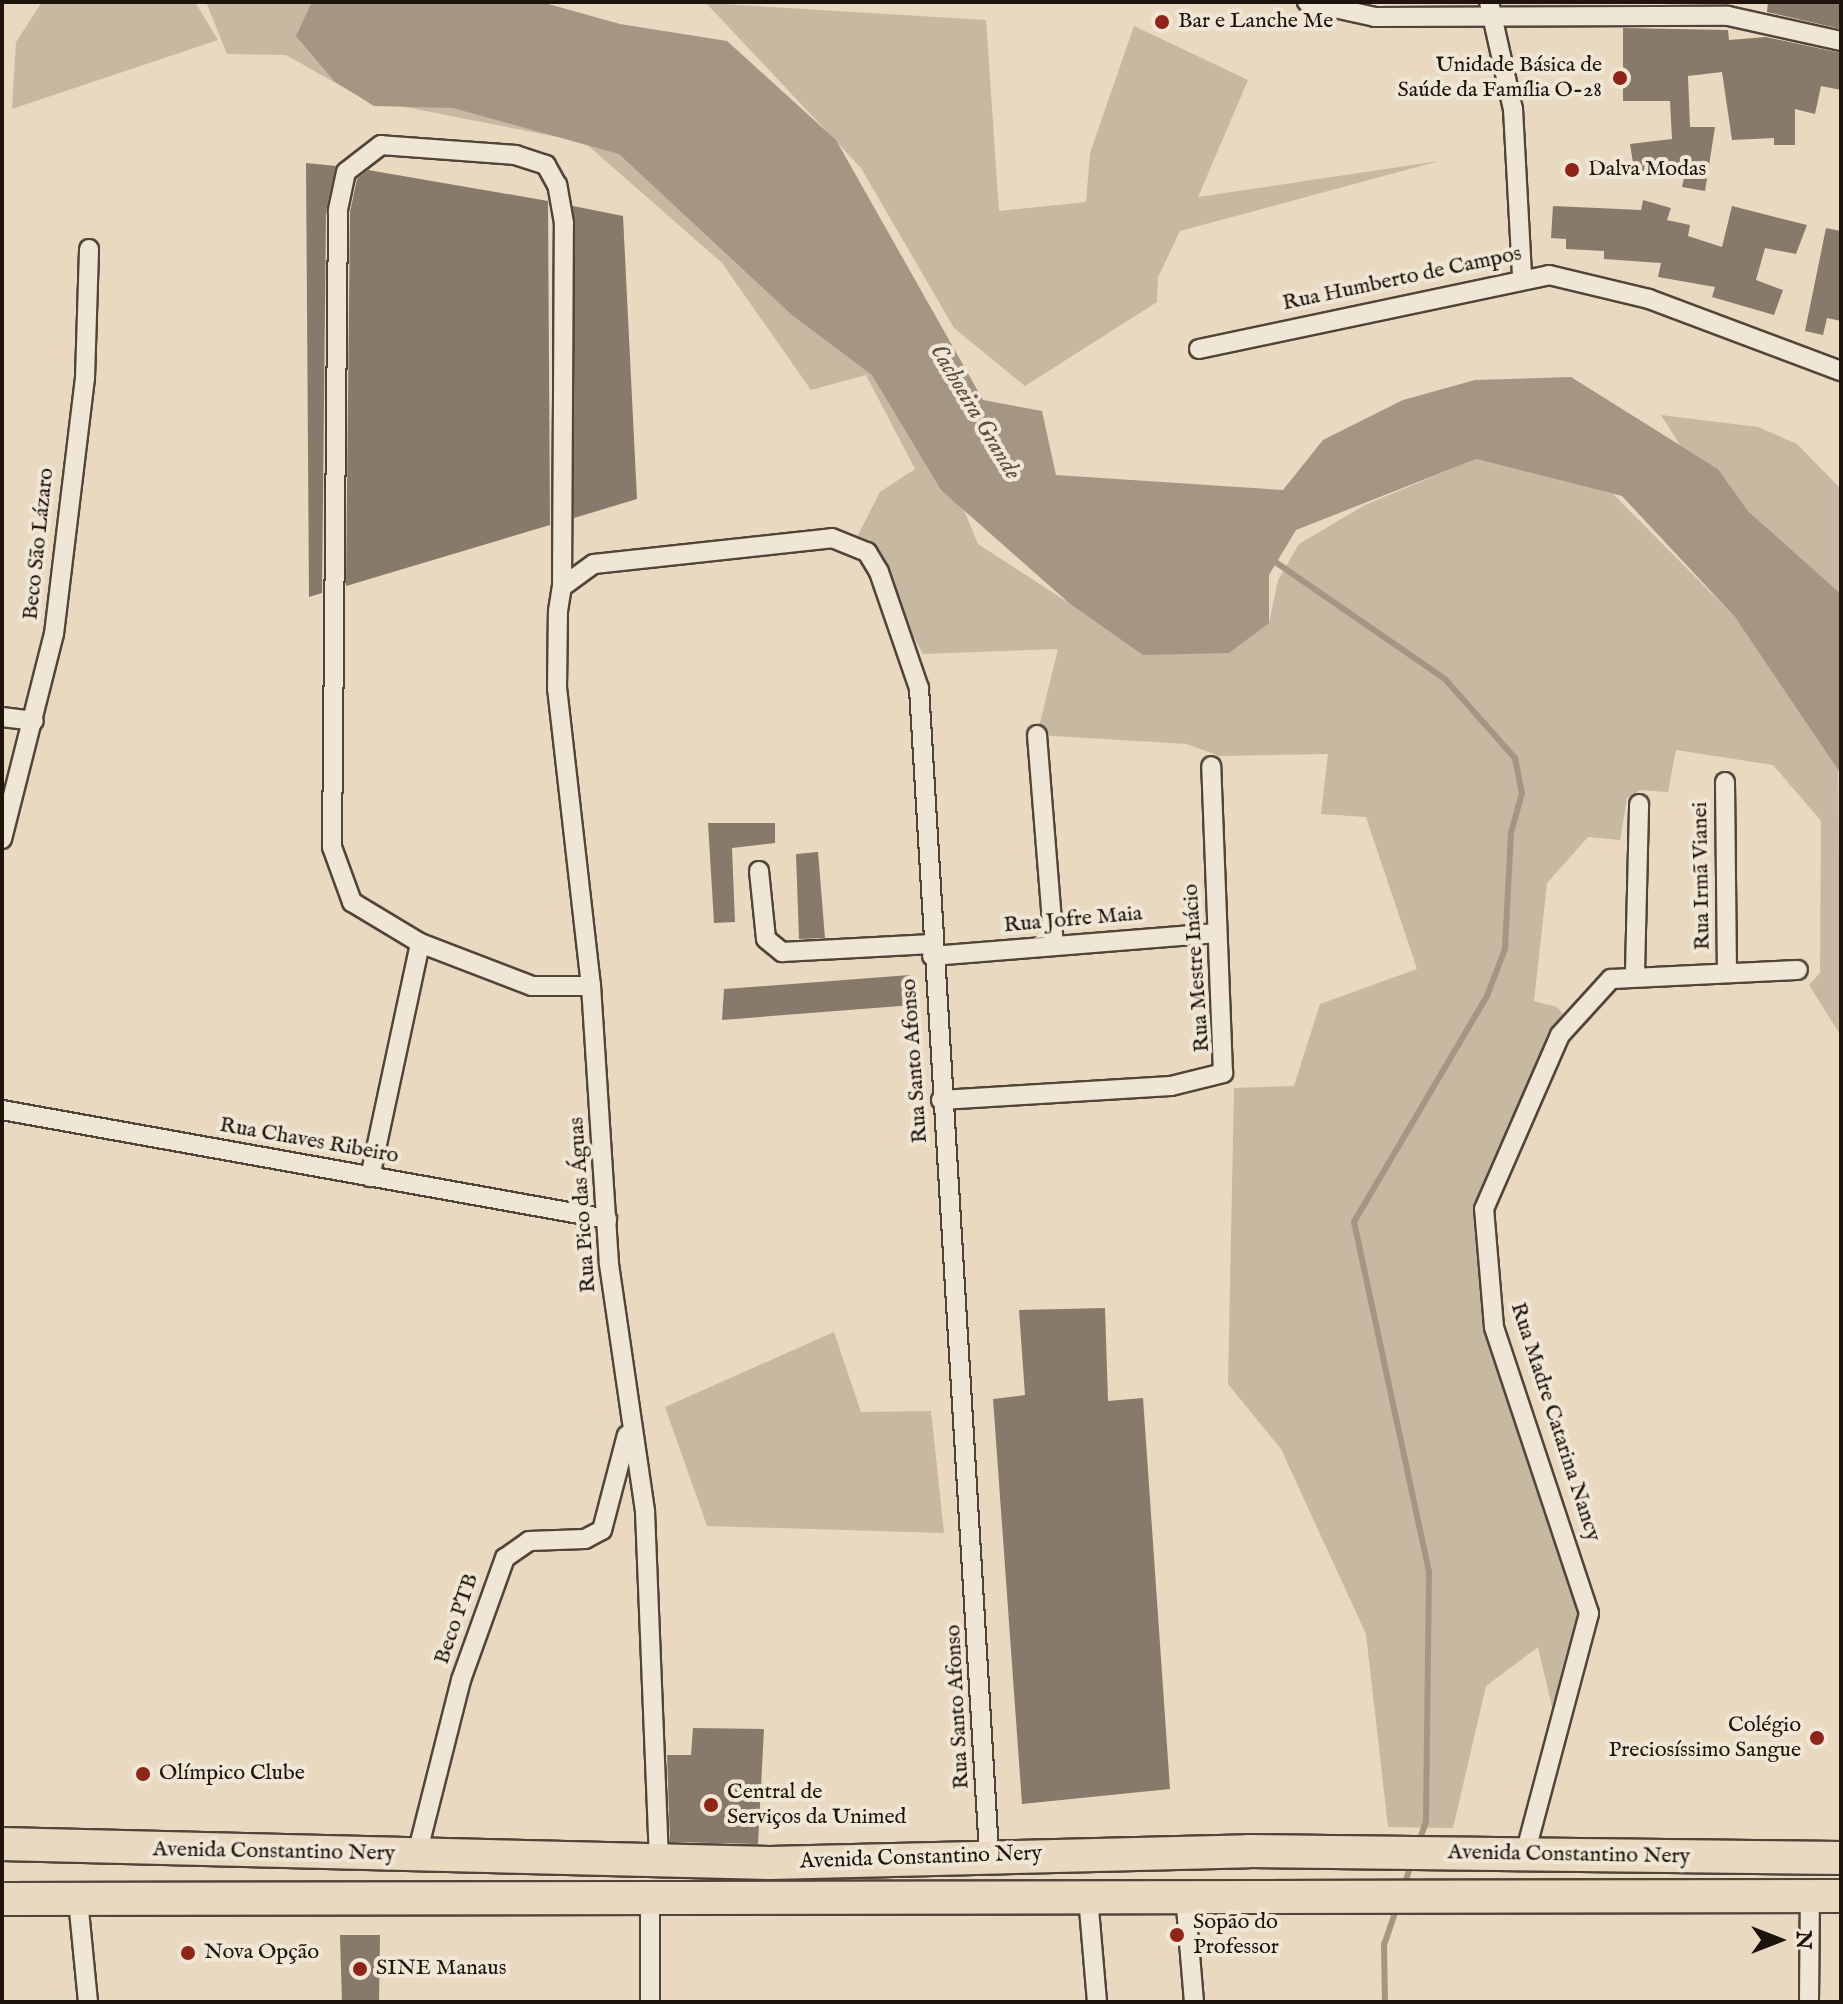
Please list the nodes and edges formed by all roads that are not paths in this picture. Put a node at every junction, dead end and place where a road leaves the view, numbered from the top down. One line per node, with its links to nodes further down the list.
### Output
1 (1307, 2): 3 (street)
2 (1733, 9): 3 (street); 4 (street)
3 (1491, 11): 6 (street)
4 (1841, 41)
5 (89, 249): 11 (street, Beco São Lázaro)
6 (1522, 276): 7 (street, Rua Humberto de Campos); 8 (street, Rua Humberto de Campos)
7 (1199, 349)
8 (1841, 371)
9 (562, 587): 19 (street, Rua Pico das Águas); 21 (street, Rua Santo Afonso); 25 (street, Rua Pico das Águas)
10 (2, 717): 11 (street)
11 (34, 721): 16 (street, Beco São Lázaro)
12 (1037, 735): 20 (street)
13 (1211, 766): 18 (street, Rua Mestre Inácio)
14 (1725, 782): 22 (street, Rua Irmã Vianei)
15 (1639, 804): 24 (street)
16 (2, 839)
17 (759, 871): 21 (street, Rua Jofre Maia)
18 (1217, 933): 20 (street, Rua Jofre Maia); 26 (street, Rua Mestre Inácio)
19 (420, 943): 25 (street, Rua Pico das Águas); 28 (street)
20 (1054, 945): 21 (street, Rua Jofre Maia)
21 (932, 950): 26 (street, Rua Santo Afonso)
22 (1727, 969): 23 (street, Rua Madre Catarina Nancy); 24 (street, Rua Madre Catarina Nancy)
23 (1798, 970)
24 (1635, 972): 34 (street, Rua Madre Catarina Nancy)
25 (591, 986): 29 (street, Rua Pico das Águas)
26 (941, 1100): 33 (street, Rua Santo Afonso)
27 (2, 1110): 28 (street, Rua Chaves Ribeiro)
28 (370, 1177): 29 (street, Rua Chaves Ribeiro)
29 (607, 1219): 30 (street, Rua Pico das Águas)
30 (628, 1429): 32 (street, Beco PTB); 36 (street, Rua Pico das Águas)
31 (2, 1844): 32 (highway, Avenida Constantino Nery)
32 (417, 1854): 36 (highway, Avenida Constantino Nery)
33 (989, 1854): 34 (highway, Avenida Constantino Nery); 36 (highway, Avenida Constantino Nery)
34 (1525, 1854): 35 (highway, Avenida Constantino Nery)
35 (1841, 1858)
36 (659, 1860)
37 (1185, 1895): 38 (highway, Avenida Constantino Nery); 39 (highway, Avenida Constantino Nery); 46 (street)
38 (1825, 1896): 47 (street)
39 (1088, 1897): 40 (highway, Avenida Constantino Nery); 45 (street)
40 (650, 1898): 42 (highway, Avenida Constantino Nery); 44 (street)
41 (2, 1899): 42 (highway, Avenida Constantino Nery)
42 (78, 1900): 43 (street)
43 (88, 2002)
44 (650, 2002)
45 (1097, 2002)
46 (1194, 2002)
47 (1809, 2002)

